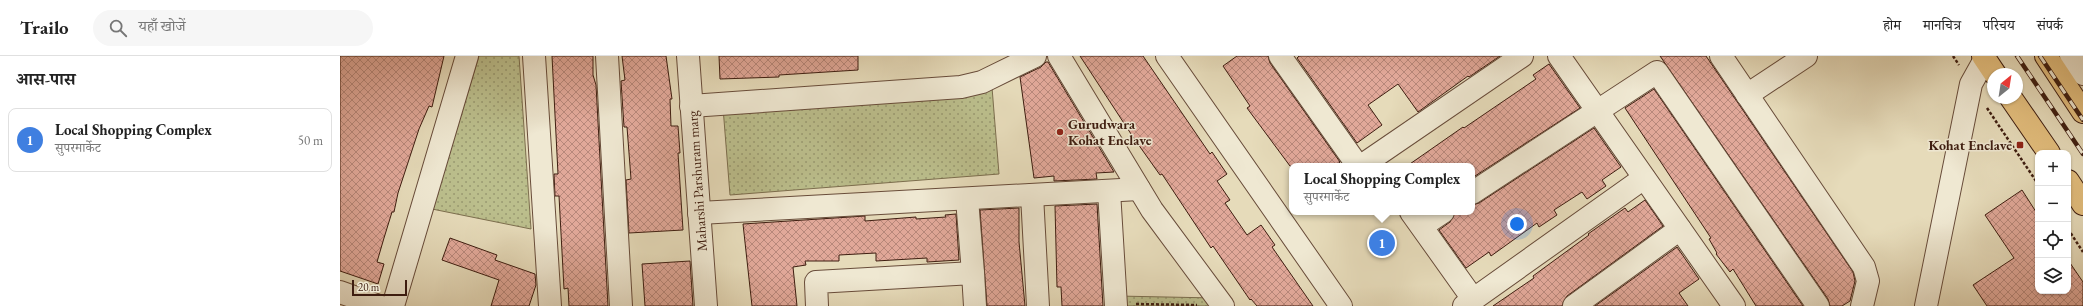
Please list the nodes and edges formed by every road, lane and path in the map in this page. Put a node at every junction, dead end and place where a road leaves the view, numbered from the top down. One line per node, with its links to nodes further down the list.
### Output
1 (467, 56): 48 (street)
2 (534, 56): 49 (street)
3 (607, 56): 50 (street)
4 (688, 56): 21 (street, Maharshi Parshuram marg)
5 (1035, 56): 21 (street)
6 (1059, 56): 30 (street)
7 (1167, 56): 38 (street)
8 (1280, 56): 25 (street)
9 (1522, 56): 26 (street)
10 (1559, 56): 22 (street)
11 (1721, 56): 19 (street)
12 (1806, 56): 19 (street)
13 (1953, 56): 18 (path)
14 (2046, 56): 23 (main road)
15 (2071, 56): 17 (street)
16 (1988, 63): 18 (street)
17 (2083, 74)
18 (1971, 84): 28 (path); 60 (street)
19 (1748, 95): 59 (street)
20 (2015, 104): 24 (main road)
21 (691, 106): 36 (street, Maharshi Parshuram marg)
22 (1596, 110): 27 (street); 32 (street); 58 (street)
23 (2083, 112)
24 (2047, 150)
25 (1365, 163)
26 (1367, 163)
27 (1644, 178): 40 (street); 45 (street)
28 (2035, 180)
29 (2071, 186): 35 (main road)
30 (1139, 189): 31 (street); 55 (street)
31 (1109, 191): 33 (street); 47 (street)
32 (1475, 191)
33 (1032, 195): 34 (street); 54 (street)
34 (967, 199): 36 (street); 43 (street)
35 (2083, 204)
36 (699, 213): 51 (street, Maharshi Parshuram marg)
37 (1431, 215): 39 (street)
38 (1287, 216): 56 (street)
39 (1416, 219): 45 (street)
40 (1680, 229): 46 (street); 57 (street)
41 (2071, 234): 42 (path)
42 (2083, 252)
43 (973, 273): 52 (street); 53 (street)
44 (340, 292): 48 (street)
45 (1468, 303)
46 (1728, 304)
47 (1124, 305): 55 (path)
48 (390, 306)
49 (550, 306)
50 (621, 306)
51 (706, 306)
52 (817, 306)
53 (975, 306)
54 (1038, 306)
55 (1223, 306)
56 (1340, 306)
57 (1574, 306)
58 (1818, 306)
59 (1862, 306)
60 (1926, 306)

